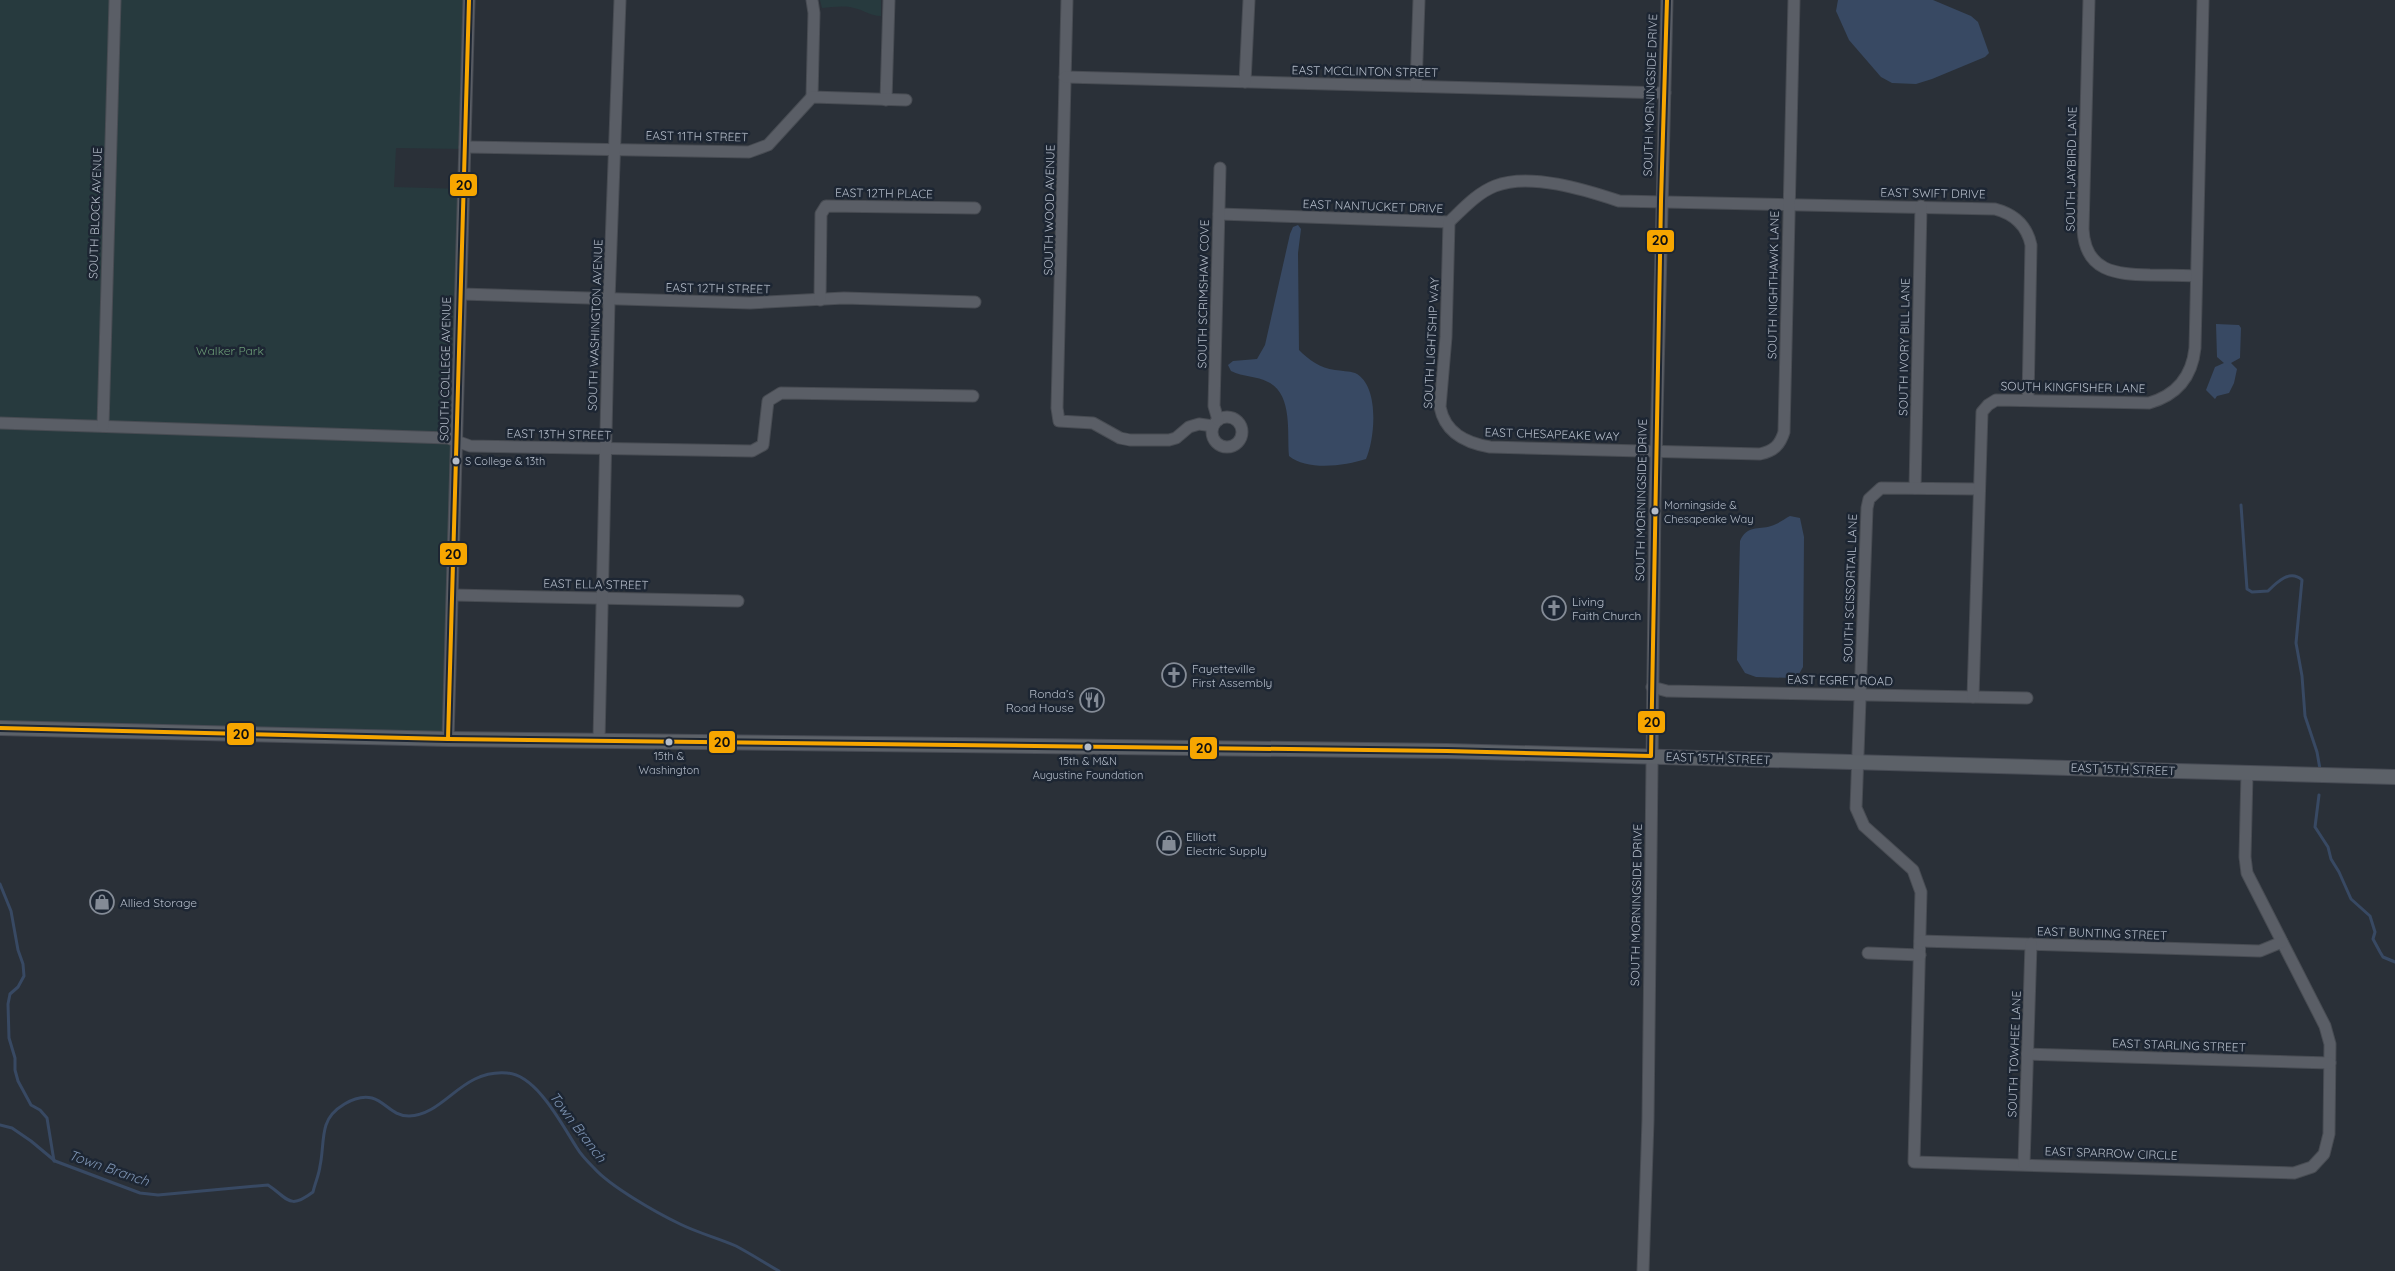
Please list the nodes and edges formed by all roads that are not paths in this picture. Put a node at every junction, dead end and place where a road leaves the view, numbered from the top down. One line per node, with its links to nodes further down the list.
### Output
1 (115, 0): 38 (street, SOUTH BLOCK AVENUE)
2 (469, 0): 20 (street, SOUTH COLLEGE AVENUE)
3 (620, 0): 21 (street, SOUTH WASHINGTON AVENUE)
4 (812, 0): 17 (street)
5 (889, 0): 18 (street)
6 (1067, 0): 13 (street, SOUTH WOOD AVENUE)
7 (1249, 0): 14 (street)
8 (1419, 0): 15 (street)
9 (1667, 0): 16 (street, SOUTH MORNINGSIDE DRIVE)
10 (1794, 0): 24 (street, SOUTH NIGHTHAWK LANE)
11 (2089, 0): 29 (street, SOUTH JAYBIRD LANE)
12 (2203, 0): 29 (street, SOUTH KINGFISHER LANE)
13 (1065, 77): 14 (street, EAST MCCLINTON STREET); 37 (street, SOUTH WOOD AVENUE)
14 (1245, 82): 15 (street, EAST MCCLINTON STREET)
15 (1416, 86): 16 (street, EAST MCCLINTON STREET)
16 (1665, 93): 23 (street, SOUTH MORNINGSIDE DRIVE)
17 (812, 97): 18 (street); 21 (street, EAST 11TH STREET)
18 (886, 100): 19 (street)
19 (906, 100)
20 (466, 147): 21 (street, EAST 11TH STREET); 30 (street, SOUTH COLLEGE AVENUE)
21 (614, 150): 31 (street, SOUTH WASHINGTON AVENUE)
22 (1220, 168): 27 (street, SOUTH SCRIMSHAW COVE)
23 (1661, 201): 24 (street, EAST SWIFT DRIVE); 28 (street, EAST NANTUCKET DRIVE); 42 (street, SOUTH MORNINGSIDE DRIVE)
24 (1789, 204): 25 (street, EAST SWIFT DRIVE); 42 (street, SOUTH NIGHTHAWK LANE)
25 (1921, 206): 35 (street, EAST SWIFT DRIVE); 43 (street, SOUTH IVORY BILL LANE)
26 (976, 208): 32 (street, EAST 12TH PLACE)
27 (1219, 214): 28 (street, EAST NANTUCKET DRIVE); 37 (street, SOUTH SCRIMSHAW COVE)
28 (1449, 222): 40 (street, SOUTH LIGHTSHIP WAY)
29 (2196, 276): 35 (street, SOUTH KINGFISHER LANE)
30 (461, 294): 31 (street, EAST 12TH STREET); 39 (street, SOUTH COLLEGE AVENUE)
31 (609, 300): 32 (street, EAST 12TH STREET); 41 (street, SOUTH WASHINGTON AVENUE)
32 (820, 300): 33 (street, EAST 12TH STREET)
33 (975, 302)
34 (973, 396): 41 (street, EAST 13TH STREET)
35 (2028, 400): 44 (street, SOUTH KINGFISHER LANE)
36 (0, 423): 38 (street, EAST 13TH STREET)
37 (1216, 423)
38 (103, 426): 39 (street, EAST 13TH STREET)
39 (457, 442): 41 (street, EAST 13TH STREET); 45 (street, SOUTH COLLEGE AVENUE)
40 (1478, 445): 42 (street, EAST CHESAPEAKE WAY)
41 (605, 449): 46 (street, SOUTH WASHINGTON AVENUE)
42 (1656, 451): 48 (street, SOUTH MORNINGSIDE DRIVE)
43 (1914, 488): 44 (street, SOUTH SCISSORTAIL LANE); 49 (street, SOUTH SCISSORTAIL LANE)
44 (1979, 489): 50 (street, SOUTH KINGFISHER LANE)
45 (453, 595): 46 (street, EAST ELLA STREET); 53 (street, SOUTH COLLEGE AVENUE)
46 (602, 598): 47 (street, EAST ELLA STREET); 54 (street, SOUTH WASHINGTON AVENUE)
47 (738, 601)
48 (1652, 687): 49 (street, EAST EGRET ROAD); 55 (street, SOUTH MORNINGSIDE DRIVE)
49 (1861, 694): 50 (street, EAST EGRET ROAD); 56 (street, SOUTH SCISSORTAIL LANE)
50 (1974, 697): 51 (street, EAST EGRET ROAD)
51 (2027, 698)
52 (0, 728): 53 (main road, EAST 15TH STREET)
53 (448, 739): 54 (main road, EAST 15TH STREET)
54 (598, 740): 55 (main road, EAST 15TH STREET)
55 (1652, 756): 56 (main road, EAST 15TH STREET); 67 (street, SOUTH MORNINGSIDE DRIVE)
56 (1857, 762): 57 (main road, EAST 15TH STREET); 59 (street, EAST SPARROW CIRCLE)
57 (2247, 773): 58 (main road, EAST 15TH STREET); 60 (street, EAST SPARROW CIRCLE)
58 (2395, 777)
59 (1920, 941): 61 (street, EAST BUNTING STREET); 63 (street, EAST SPARROW CIRCLE)
60 (2282, 942): 61 (street, EAST BUNTING STREET); 65 (street, EAST SPARROW CIRCLE)
61 (2030, 944): 64 (street, SOUTH TOWHEE LANE)
62 (1868, 953): 63 (street)
63 (1920, 955): 66 (street, EAST SPARROW CIRCLE)
64 (2027, 1054): 65 (street, EAST STARLING STREET); 66 (street, SOUTH TOWHEE LANE)
65 (2330, 1063): 66 (street, EAST SPARROW CIRCLE)
66 (2024, 1164)
67 (1643, 1271)

